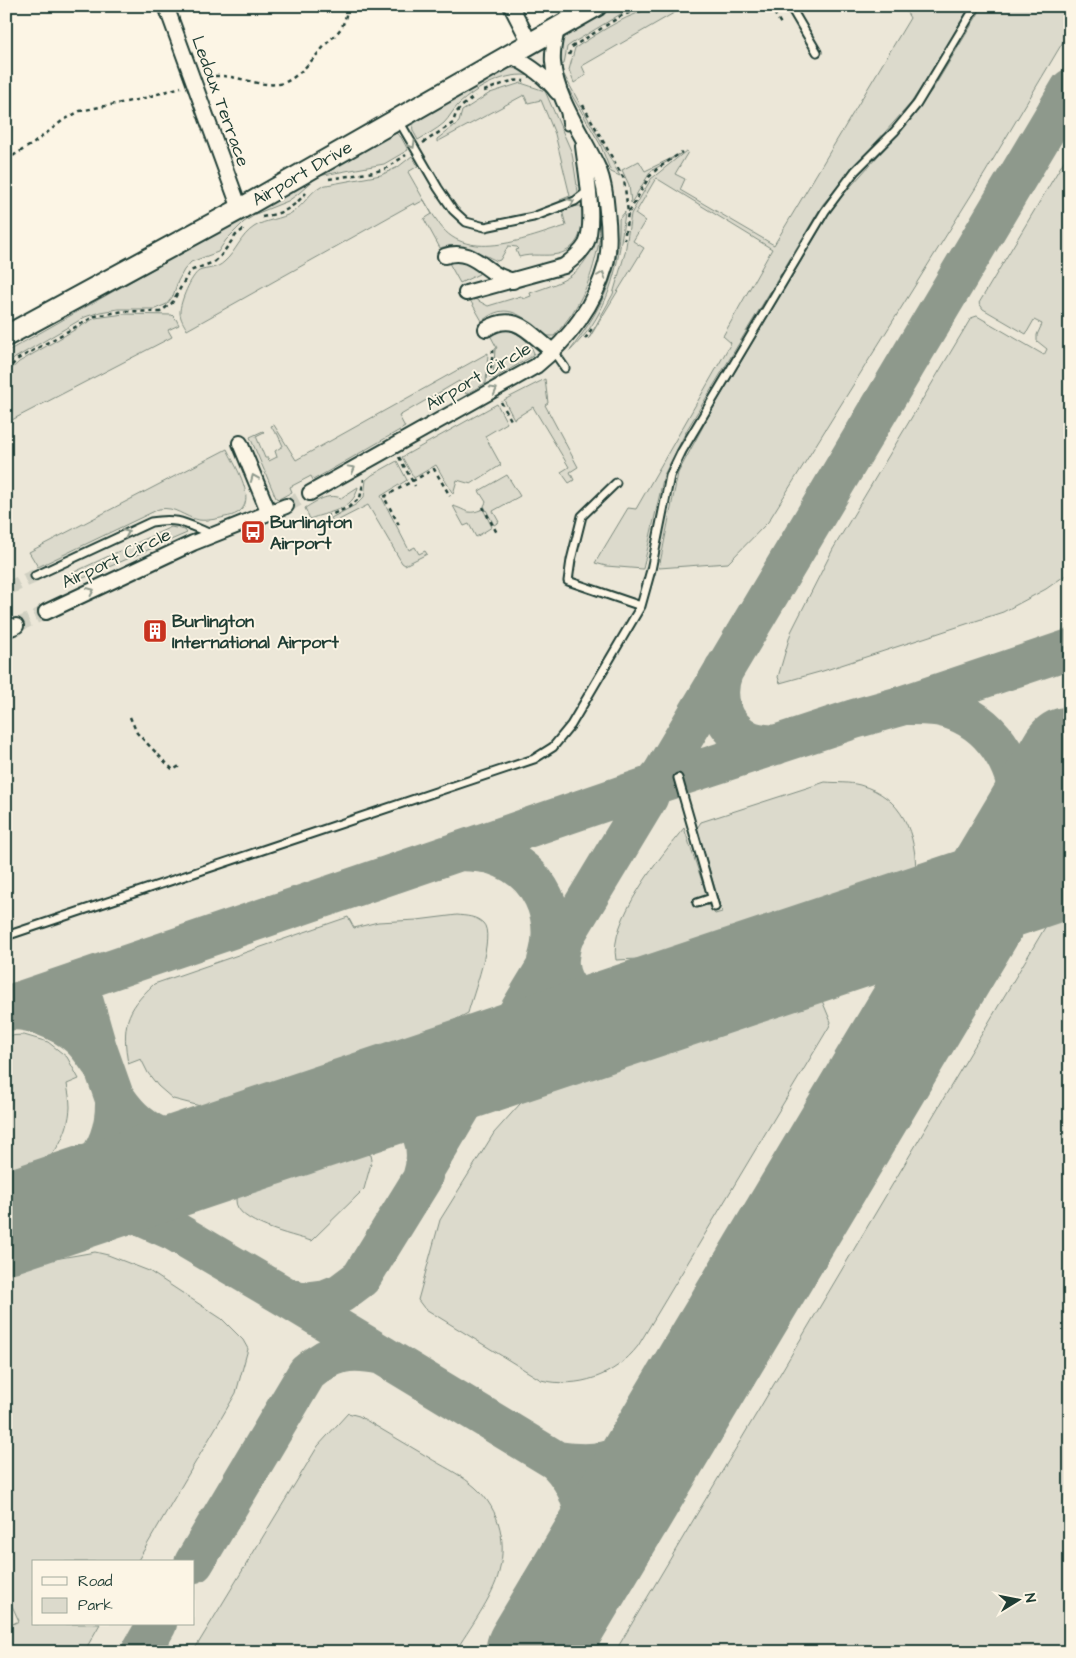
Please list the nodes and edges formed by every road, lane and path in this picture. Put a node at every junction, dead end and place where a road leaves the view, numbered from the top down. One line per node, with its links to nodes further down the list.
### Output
1 (166, 6): 27 (street, Ledoux Terrace)
2 (511, 6): 10 (street)
3 (596, 6): 9 (main road, Airport Drive)
4 (647, 6): 13 (path)
5 (770, 6): 8 (path)
6 (790, 6): 11 (lane)
7 (976, 6): 52 (lane)
8 (781, 24)
9 (557, 28): 10 (main road, Airport Drive); 15 (street, Airport Circle)
10 (530, 43): 12 (main road, Airport Drive)
11 (817, 52)
12 (510, 55): 15 (street, Airport Circle); 16 (main road, Airport Drive)
13 (568, 60)
14 (528, 81): 19 (path)
15 (563, 100): 17 (lane); 18 (street, Airport Circle)
16 (398, 119): 23 (lane, one-way to 23); 27 (main road, Airport Drive)
17 (567, 126)
18 (582, 135): 23 (street); 33 (street, Airport Circle, one-way to 18)
19 (421, 145)
20 (682, 152): 25 (path)
21 (410, 153): 22 (path)
22 (326, 180)
23 (588, 191): 29 (street)
24 (306, 192): 26 (path)
25 (628, 213)
26 (262, 217)
27 (242, 218): 32 (main road, Airport Drive); 35 (path)
28 (445, 256): 29 (street)
29 (513, 280): 30 (street)
30 (466, 293)
31 (486, 329): 33 (street)
32 (6, 336)
33 (554, 352): 34 (lane); 43 (street, Airport Circle, one-way to 33)
34 (566, 368)
35 (6, 371)
36 (500, 400): 37 (path)
37 (510, 420)
38 (240, 443): 47 (street, one-way to 38)
39 (398, 456): 40 (path)
40 (412, 481): 42 (path); 44 (path); 48 (path)
41 (616, 483): 52 (lane)
42 (415, 486)
43 (310, 493)
44 (450, 496)
45 (286, 506): 47 (street, Airport Circle)
46 (484, 507): 50 (path)
47 (269, 513): 49 (street, Airport Circle)
48 (399, 524)
49 (214, 535): 51 (lane, one-way to 49); 53 (street, Airport Circle, one-way to 49)
50 (498, 535)
51 (35, 576)
52 (641, 606): 62 (lane)
53 (46, 612)
54 (130, 718): 55 (path)
55 (181, 765)
56 (678, 778): 59 (lane)
57 (12, 800): 58 (path)
58 (6, 802)
59 (712, 898): 60 (lane); 61 (lane)
60 (697, 903)
61 (715, 907)
62 (6, 936)

